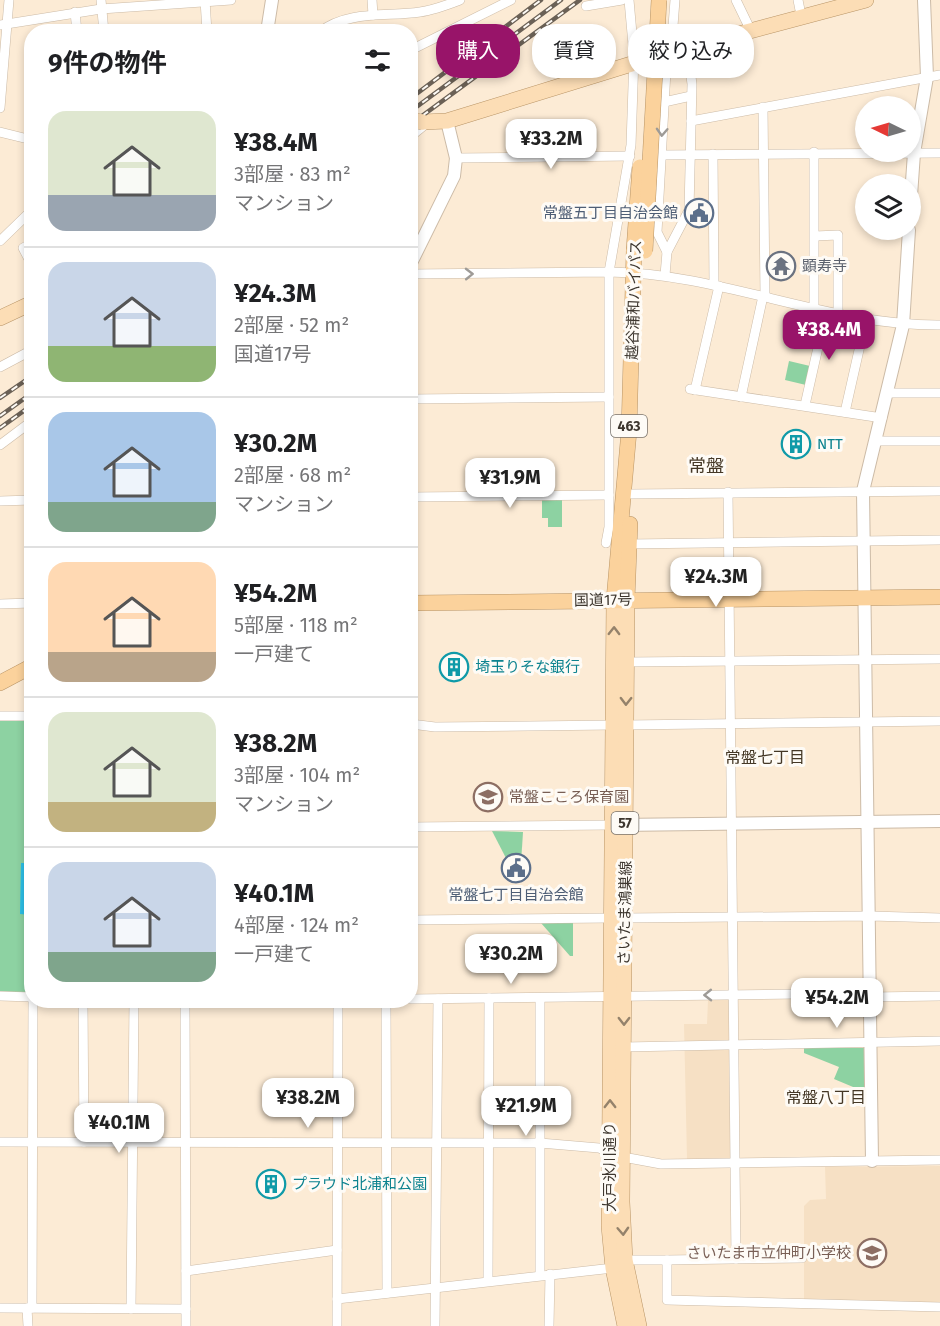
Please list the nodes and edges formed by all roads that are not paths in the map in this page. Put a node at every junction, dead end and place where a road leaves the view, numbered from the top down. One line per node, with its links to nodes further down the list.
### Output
1 (9, 0): 22 (street)
2 (231, 0): 15 (street)
3 (272, 0): 26 (street)
4 (372, 0): 21 (street)
5 (460, 0): 16 (street)
6 (511, 0): 32 (street)
7 (622, 0): 18 (street)
8 (629, 0): 28 (street)
9 (650, 0): 64 (highway, 越谷浦和バイパス / 463, bridge)
10 (670, 0): 11 (street); 29 (street); 64 (highway, 越谷浦和バイパス / 463, bridge)
11 (686, 0)
12 (736, 0): 30 (street)
13 (866, 0): 19 (main road)
14 (924, 0): 35 (street)
15 (205, 1): 17 (street); 25 (street)
16 (446, 3): 21 (street)
17 (101, 4): 20 (street); 24 (street)
18 (586, 6)
19 (800, 8): 31 (main road)
20 (75, 12): 22 (street); 23 (street)
21 (373, 15): 27 (street)
22 (4, 24): 34 (street)
23 (76, 24)
24 (103, 24)
25 (206, 24)
26 (268, 24)
27 (338, 24)
28 (631, 24)
29 (670, 24)
30 (748, 24)
31 (754, 27)
32 (418, 46)
33 (628, 64): 45 (main road)
34 (1, 76): 42 (street)
35 (934, 76): 41 (street); 46 (street)
36 (633, 78): 57 (street)
37 (666, 78): 40 (street)
38 (690, 78): 39 (street)
39 (692, 96): 40 (street); 43 (street)
40 (664, 102): 55 (street, one-way to 55)
41 (763, 107): 43 (street); 51 (street)
42 (0, 108)
43 (691, 121): 56 (street)
44 (420, 122): 45 (main road)
45 (447, 122): 58 (street)
46 (921, 126)
47 (0, 132): 48 (street)
48 (24, 138)
49 (814, 152): 50 (street); 51 (street); 60 (street)
50 (855, 152)
51 (762, 153): 54 (street); 71 (street)
52 (921, 153): 53 (street)
53 (940, 153)
54 (713, 154): 56 (street); 70 (street)
55 (661, 155): 56 (street); 65 (street)
56 (690, 155): 65 (street)
57 (630, 156): 58 (street); 66 (street)
58 (456, 158): 63 (street)
59 (24, 218): 62 (street)
60 (815, 236): 73 (street); 75 (street)
61 (908, 240): 78 (street)
62 (0, 241)
63 (418, 249)
64 (640, 251): 67 (highway, 越谷浦和バイパス / 463)
65 (667, 252): 69 (street)
66 (609, 272): 67 (street); 68 (street, one-way to 66); 84 (street)
67 (639, 273): 69 (street); 97 (highway, 越谷浦和バイパス / 463); 110 (highway, 越谷浦和バイパス / 463)
68 (418, 274)
69 (665, 275): 70 (street)
70 (716, 286): 71 (street); 85 (street)
71 (764, 297): 73 (street); 85 (street)
72 (24, 307): 76 (main road)
73 (814, 309): 74 (street)
74 (826, 312): 75 (street); 87 (street)
75 (838, 314): 77 (street)
76 (0, 318)
77 (866, 319): 78 (street); 88 (street)
78 (903, 325): 79 (street); 82 (street)
79 (940, 325)
80 (24, 354): 81 (street)
81 (0, 367)
82 (888, 393): 83 (street); 89 (street)
83 (940, 393)
84 (609, 397): 86 (street); 98 (street)
85 (741, 397): 87 (street)
86 (418, 399)
87 (805, 405): 88 (street)
88 (844, 412): 89 (street)
89 (882, 418): 91 (street)
90 (24, 427): 93 (street)
91 (876, 441): 92 (street); 94 (street)
92 (940, 441)
93 (0, 445)
94 (863, 491): 95 (street); 96 (street); 103 (street)
95 (940, 491)
96 (729, 492): 97 (street); 104 (street)
97 (631, 494): 106 (highway, 越谷浦和バイパス / 463)
98 (609, 495): 99 (street); 105 (street)
99 (418, 496)
100 (24, 500): 101 (street)
101 (0, 501)
102 (940, 540): 103 (street)
103 (865, 541): 104 (street); 108 (street)
104 (729, 542): 106 (street); 109 (street)
105 (606, 543)
106 (629, 544): 110 (highway, 越谷浦和バイパス / 463)
107 (940, 597): 108 (highway, 国道17号)
108 (865, 598): 109 (highway, 国道17号); 115 (street)
109 (730, 599): 110 (highway, 国道17号); 116 (street)
110 (621, 600): 112 (highway, 国道17号); 117 (main road, さいたま鴻巣線 / 57); 126 (main road, さいたま鴻巣線 / 57, one-way to 110)
111 (24, 603): 113 (street)
112 (418, 603)
113 (0, 604)
114 (940, 659): 115 (street)
115 (865, 660): 116 (street); 123 (street)
116 (730, 661): 117 (street); 124 (street)
117 (627, 662): 126 (main road, さいたま鴻巣線 / 57, one-way to 126)
118 (24, 670): 119 (highway)
119 (0, 683)
120 (0, 716): 121 (street)
121 (24, 716)
122 (940, 721): 123 (street)
123 (866, 722): 124 (street); 127 (street)
124 (730, 724): 126 (street); 129 (street)
125 (418, 725): 126 (street)
126 (619, 725): 130 (main road, さいたま鴻巣線 / 57)
127 (868, 821): 128 (street); 129 (street); 132 (street)
128 (940, 821)
129 (731, 823): 130 (street); 134 (street)
130 (618, 825): 131 (street); 133 (main road, さいたま鴻巣線 / 57)
131 (418, 827)
132 (871, 916): 134 (street); 135 (street); 138 (street)
133 (618, 918): 134 (street); 136 (street); 141 (main road, さいたま鴻巣線 / 57)
134 (732, 918): 137 (street)
135 (940, 918)
136 (418, 920)
137 (733, 995): 138 (street); 141 (street, one-way to 141); 155 (street)
138 (871, 995): 140 (street); 154 (street)
139 (0, 996): 142 (street)
140 (940, 996)
141 (617, 997): 144 (street); 156 (main road, さいたま鴻巣線 / 57)
142 (24, 998)
143 (489, 998): 144 (street); 146 (street); 165 (street)
144 (540, 998): 166 (street)
145 (418, 999): 146 (street)
146 (438, 999): 164 (street)
147 (32, 1008): 158 (street)
148 (83, 1008): 159 (street)
149 (134, 1008): 160 (street)
150 (185, 1008): 161 (street)
151 (338, 1008): 162 (street)
152 (386, 1008): 163 (street)
153 (940, 1041): 154 (street)
154 (872, 1042): 155 (street); 169 (street)
155 (734, 1044): 156 (street); 170 (street)
156 (617, 1047): 167 (main road, 大戸氷川通り / 57)
157 (0, 1142): 158 (street)
158 (32, 1142): 159 (street); 185 (street)
159 (84, 1142): 160 (street)
160 (133, 1142): 161 (street); 186 (street)
161 (186, 1142): 162 (street); 176 (street)
162 (337, 1143): 163 (street); 171 (street)
163 (387, 1143): 164 (street); 181 (street)
164 (436, 1143): 165 (street); 179 (street)
165 (488, 1143): 166 (street); 178 (street)
166 (540, 1143): 167 (street); 177 (street)
167 (616, 1155): 170 (street); 175 (main road, 大戸氷川通り / 57)
168 (940, 1160): 169 (street)
169 (872, 1161): 170 (street)
170 (735, 1163): 173 (street)
171 (337, 1250): 176 (street); 182 (street)
172 (802, 1258): 173 (street)
173 (736, 1259): 174 (street)
174 (667, 1260): 175 (street); 183 (street)
175 (619, 1264): 177 (street); 180 (main road, 大戸氷川通り / 57)
176 (186, 1271): 187 (street)
177 (545, 1275): 178 (street); 192 (street)
178 (488, 1281): 179 (street)
179 (435, 1287): 181 (street); 191 (street)
180 (622, 1287): 193 (main road, 57); 194 (main road, 57)
181 (387, 1293): 182 (street)
182 (337, 1299): 190 (street)
183 (940, 1307)
184 (0, 1308): 185 (street)
185 (30, 1308): 186 (street); 188 (street)
186 (131, 1309): 187 (street)
187 (186, 1309): 189 (street)
188 (28, 1326)
189 (186, 1326)
190 (337, 1326)
191 (435, 1326)
192 (549, 1326)
193 (625, 1326)
194 (639, 1326)

